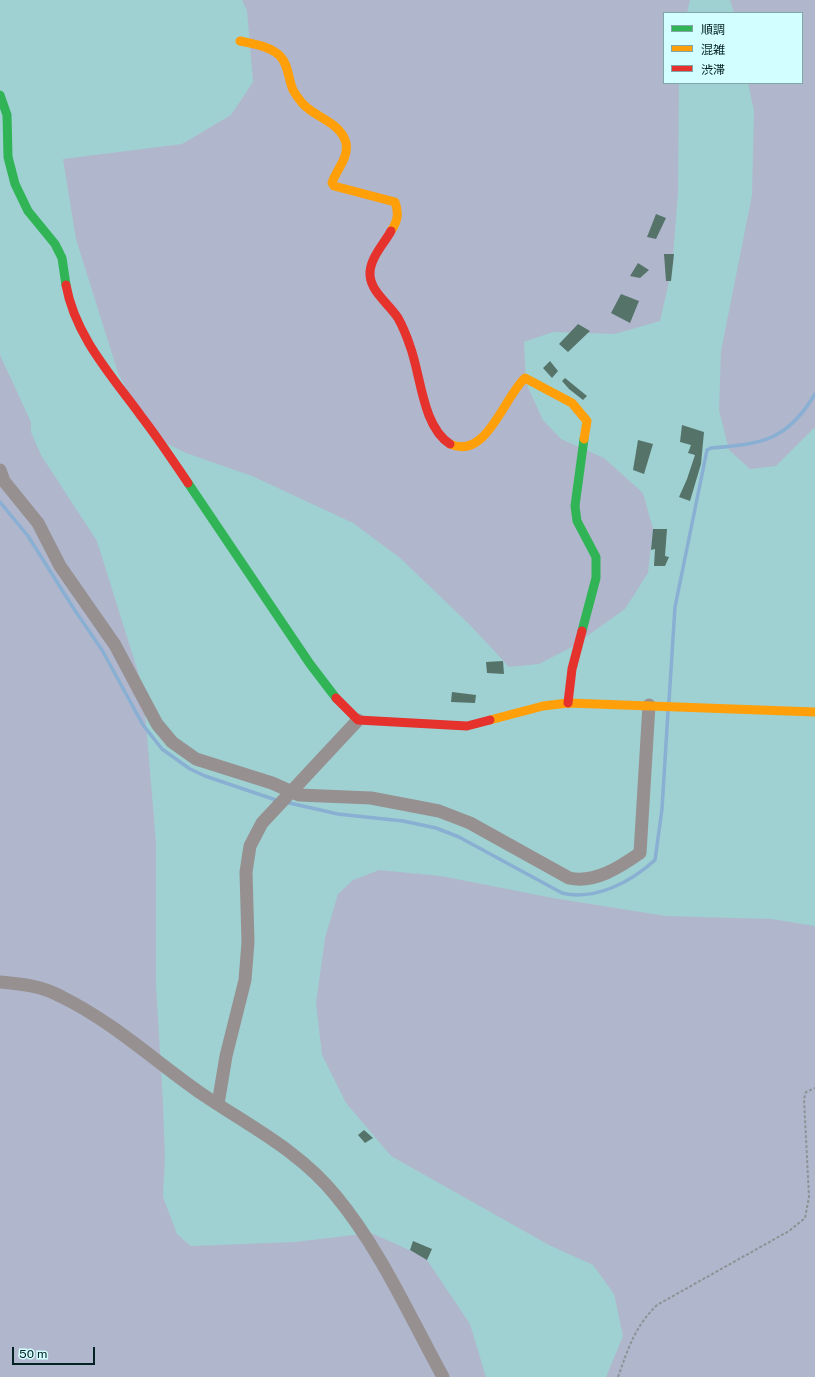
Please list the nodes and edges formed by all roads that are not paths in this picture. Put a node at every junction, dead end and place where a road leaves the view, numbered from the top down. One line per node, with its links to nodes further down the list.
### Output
1 (240, 41): 4 (street)
2 (0, 95): 7 (street)
3 (0, 470): 8 (street)
4 (568, 703): 5 (street); 7 (street)
5 (649, 705): 6 (street); 8 (street)
6 (815, 712)
7 (358, 720): 8 (street)
8 (290, 791): 10 (street)
9 (0, 982): 10 (street)
10 (218, 1104): 11 (street)
11 (443, 1377)

